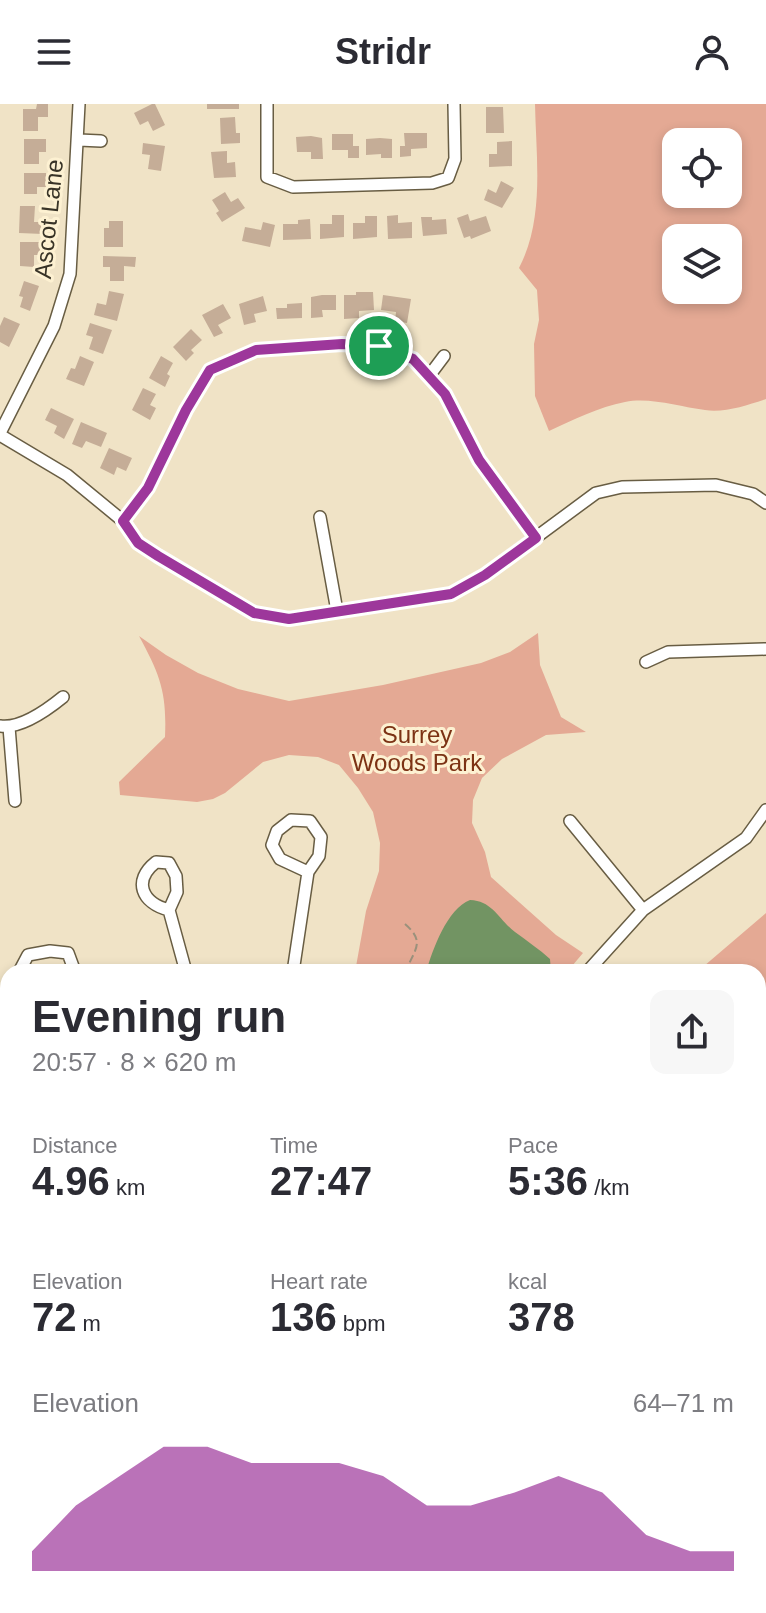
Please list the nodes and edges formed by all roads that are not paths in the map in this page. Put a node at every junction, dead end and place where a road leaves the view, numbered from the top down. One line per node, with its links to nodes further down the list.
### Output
1 (79, 104): 4 (street, Ascot Lane)
2 (267, 104): 3 (street)
3 (454, 104)
4 (79, 140): 5 (street, Ascot Lane); 8 (street, Ascot Lane)
5 (101, 141)
6 (444, 356): 7 (street)
7 (429, 376): 11 (street); 12 (street)
8 (0, 434): 11 (street)
9 (766, 503): 12 (street)
10 (320, 517): 13 (street)
11 (123, 521): 13 (street)
12 (536, 538): 13 (street)
13 (337, 611)
14 (766, 649): 15 (street)
15 (646, 662)
16 (63, 697): 17 (street)
17 (5, 726): 18 (street)
18 (15, 801)
19 (766, 810): 23 (street)
20 (570, 821): 23 (street)
21 (308, 872): 21 (street); 27 (street)
22 (169, 910): 26 (street)
23 (643, 910): 28 (street)
24 (23, 964): 25 (street)
25 (72, 964)
26 (184, 964)
27 (294, 964)
28 (594, 964)

